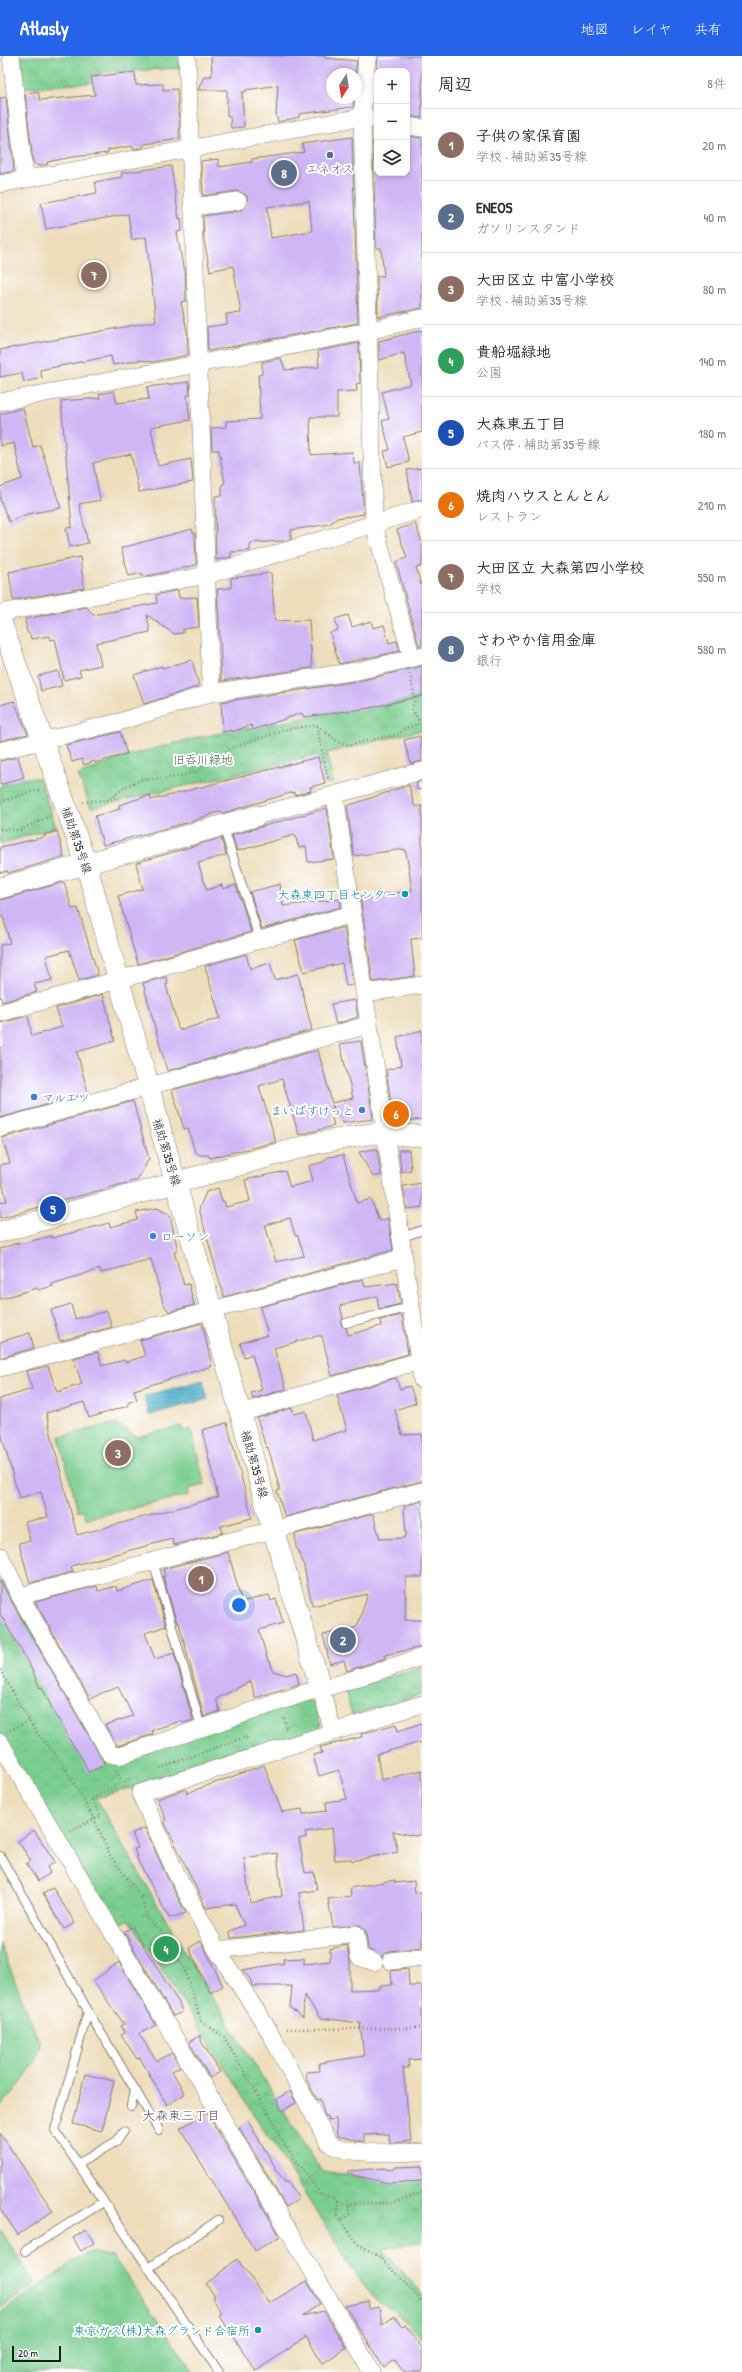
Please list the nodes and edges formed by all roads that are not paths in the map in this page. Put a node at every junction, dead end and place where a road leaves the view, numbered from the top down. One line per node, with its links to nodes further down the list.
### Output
1 (11, 56): 8 (street)
2 (187, 56): 7 (street)
3 (368, 56): 4 (street)
4 (369, 118): 7 (street); 13 (street)
5 (410, 126): 6 (street)
6 (422, 128)
7 (189, 149): 8 (street); 11 (street)
8 (26, 179): 9 (street)
9 (0, 184)
10 (238, 201): 11 (street)
11 (192, 207): 14 (street)
12 (422, 318): 13 (street)
13 (368, 331): 14 (street); 17 (street)
14 (198, 363): 15 (street); 18 (street)
15 (0, 402)
16 (422, 509): 17 (street)
17 (374, 524): 18 (street); 21 (street)
18 (206, 575): 19 (street); 22 (street)
19 (0, 613)
20 (0, 619): 23 (street, 補助第35号線)
21 (417, 657): 22 (street)
22 (211, 693): 23 (street)
23 (43, 740): 24 (street); 29 (street, 補助第35号線)
24 (0, 751)
25 (422, 772): 26 (street)
26 (335, 796): 27 (street); 31 (street)
27 (256, 816): 28 (street)
28 (223, 826): 29 (street); 32 (lane)
29 (86, 864): 30 (street); 33 (street, 補助第35号線)
30 (0, 888)
31 (352, 914): 32 (street); 35 (street)
32 (260, 941): 33 (street)
33 (119, 979): 36 (street); 38 (street, 補助第35号線)
34 (422, 985): 35 (street)
35 (364, 993): 37 (street)
36 (0, 1012)
37 (368, 1025): 38 (street); 40 (street)
38 (148, 1086): 39 (street); 42 (street, 補助第35号線)
39 (0, 1128)
40 (385, 1133): 41 (street); 42 (street); 45 (street)
41 (422, 1136)
42 (176, 1183): 44 (street); 48 (street, 補助第35号線)
43 (422, 1230): 45 (lane)
44 (0, 1232)
45 (400, 1238): 46 (street)
46 (403, 1258): 47 (street); 48 (street)
47 (411, 1307): 49 (lane); 50 (street)
48 (212, 1310): 51 (street); 53 (street, 補助第35号線)
49 (346, 1323)
50 (418, 1361): 52 (street); 53 (street)
51 (0, 1368)
52 (422, 1380)
53 (240, 1413): 55 (street, 補助第35号線)
54 (422, 1491): 55 (street)
55 (273, 1529): 57 (street); 60 (street, 補助第35号線)
56 (0, 1556): 58 (street)
57 (153, 1561): 58 (street); 62 (lane)
58 (20, 1596): 62 (street)
59 (422, 1657): 60 (street)
60 (321, 1688): 62 (street); 63 (street)
61 (422, 1704): 63 (street)
62 (200, 1727)
63 (334, 1732): 66 (street)
64 (3, 1737): 82 (street)
65 (0, 1856): 70 (lane)
66 (217, 1950): 69 (street); 75 (street)
67 (422, 1957): 68 (street)
68 (392, 1961)
69 (374, 1962)
70 (88, 2010): 71 (lane); 76 (lane)
71 (134, 2090): 72 (lane); 73 (lane)
72 (131, 2106)
73 (159, 2130)
74 (124, 2131): 76 (lane)
75 (422, 2152)
76 (78, 2164): 77 (lane)
77 (104, 2202): 79 (lane); 80 (lane)
78 (218, 2220): 80 (lane)
79 (25, 2251)
80 (148, 2268): 81 (lane)
81 (219, 2372)
82 (372, 2372)

